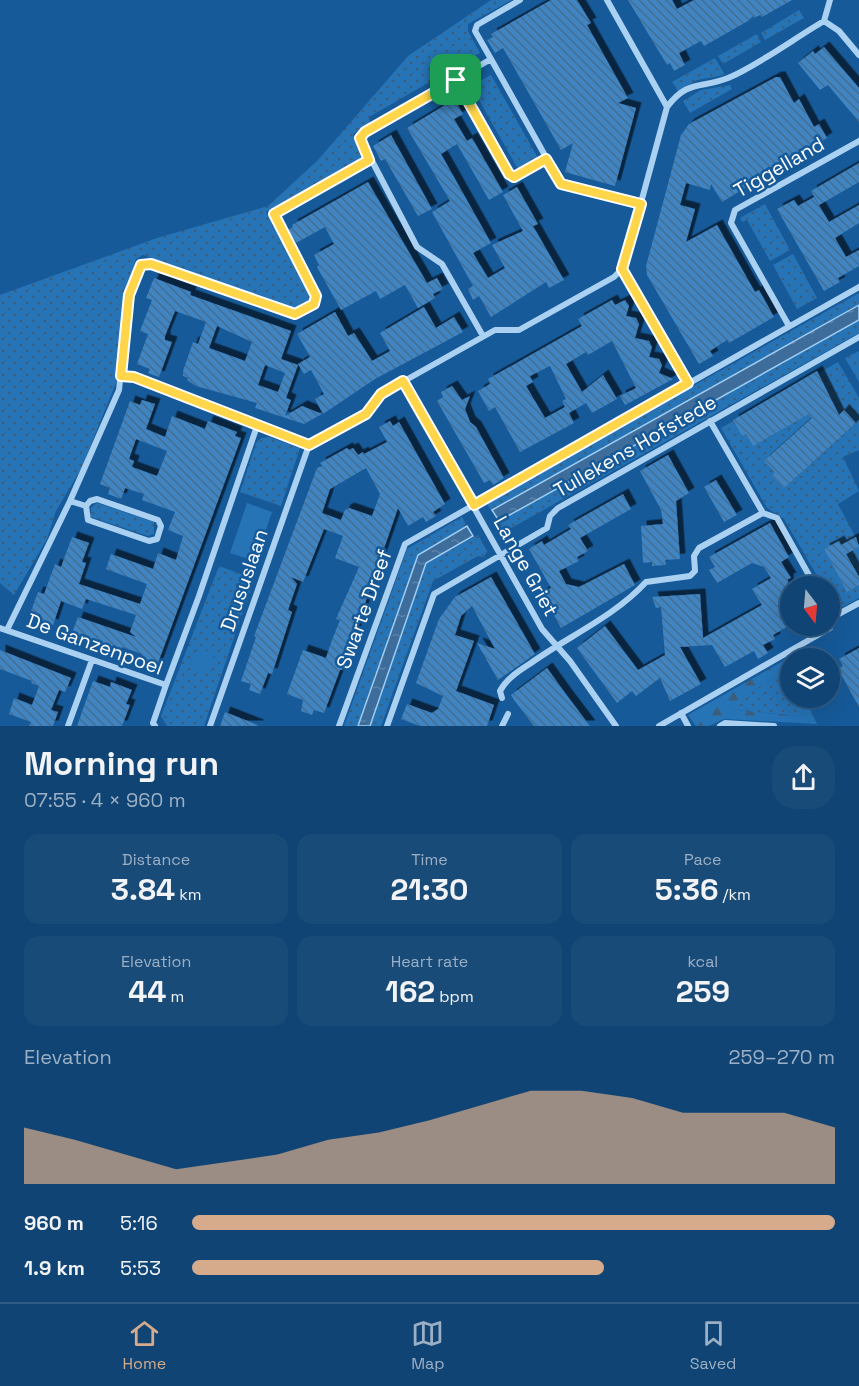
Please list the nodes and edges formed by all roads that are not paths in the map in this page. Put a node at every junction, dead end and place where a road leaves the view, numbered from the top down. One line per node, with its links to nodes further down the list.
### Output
1 (520, 0): 6 (street)
2 (607, 0): 8 (street)
3 (830, 0): 4 (street)
4 (824, 21): 5 (street); 8 (street)
5 (859, 55)
6 (491, 59): 7 (street); 10 (street)
7 (456, 80): 10 (street); 11 (street)
8 (667, 108): 12 (street)
9 (859, 141): 15 (street, Tiggelland)
10 (546, 159): 12 (street)
11 (369, 160): 16 (street); 18 (street)
12 (641, 204): 13 (street)
13 (622, 269): 16 (street); 20 (street)
14 (859, 287): 15 (street, Swarte Dreef)
15 (789, 326): 20 (street, Swarte Dreef)
16 (483, 336): 19 (street)
17 (859, 337): 21 (street, Tullekens Hofstede)
18 (121, 376): 22 (street); 24 (street)
19 (403, 381): 23 (street); 25 (street, Lange Griet)
20 (688, 383): 25 (street, Swarte Dreef)
21 (710, 421): 27 (street); 28 (street, Tullekens Hofstede)
22 (257, 426): 23 (street); 37 (street, Drususlaan)
23 (309, 445): 44 (street, Drususlaan)
24 (70, 501): 26 (street); 33 (street)
25 (474, 505): 28 (street, Lange Griet); 45 (street, Swarte Dreef)
26 (86, 506): 26 (street)
27 (763, 513): 29 (street); 35 (street)
28 (502, 556): 35 (street, Lange Griet); 41 (street, Tullekens Hofstede)
29 (809, 576)
30 (859, 603): 31 (street)
31 (840, 610)
32 (0, 628): 33 (street, De Ganzenpoel)
33 (8, 630): 36 (street, De Ganzenpoel)
34 (816, 636): 40 (street)
35 (556, 645): 38 (street); 47 (street, Lange Griet)
36 (92, 660): 37 (street, De Ganzenpoel); 42 (street)
37 (166, 685): 43 (street, De Ganzenpoel)
38 (502, 698)
39 (508, 714): 46 (street)
40 (681, 714): 48 (street); 49 (street)
41 (388, 724)
42 (68, 726)
43 (155, 726)
44 (210, 726)
45 (339, 726)
46 (502, 726)
47 (616, 726)
48 (658, 726)
49 (688, 726)
50 (720, 726): 51 (street)
51 (774, 726)

